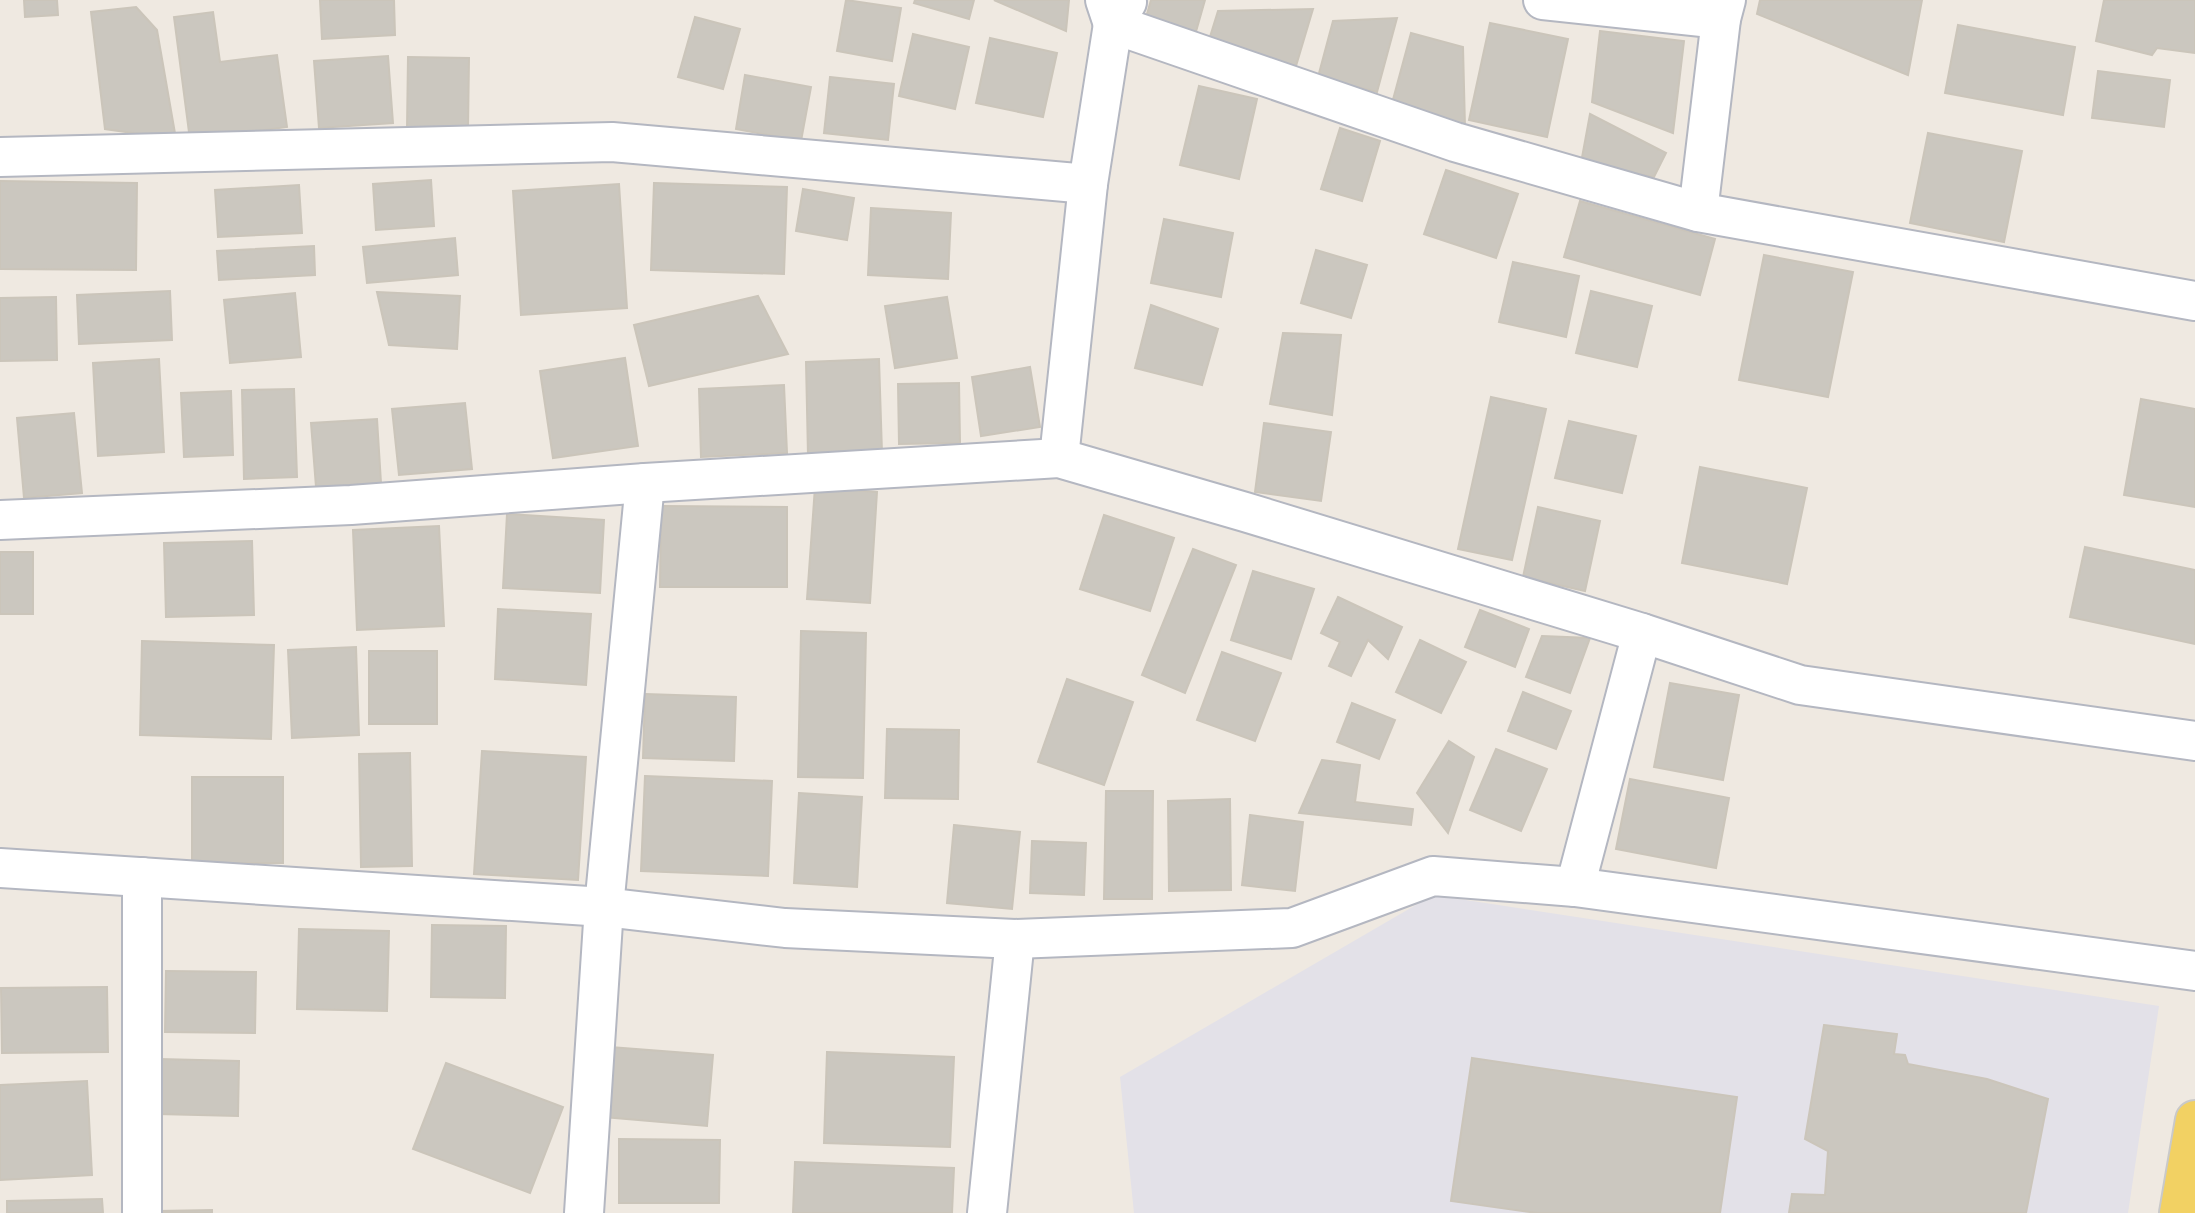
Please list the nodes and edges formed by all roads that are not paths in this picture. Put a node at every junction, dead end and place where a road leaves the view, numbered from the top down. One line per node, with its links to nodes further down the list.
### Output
1 (1543, 0): 3 (street)
2 (1115, 8): 5 (street); 6 (street)
3 (1723, 9): 6 (street)
4 (0, 157): 5 (street)
5 (1087, 184): 8 (street)
6 (1698, 212): 7 (street)
7 (2195, 301)
8 (1059, 458): 9 (street); 11 (street)
9 (645, 483): 10 (street); 16 (street)
10 (0, 520)
11 (1642, 633): 12 (street); 15 (street)
12 (2195, 741)
13 (0, 868): 14 (street)
14 (142, 877): 16 (street); 20 (street)
15 (1575, 887): 17 (street); 18 (street)
16 (604, 907): 17 (street); 21 (street)
17 (1015, 939): 22 (street)
18 (2195, 971)
19 (2195, 1120): 23 (main road)
20 (142, 1213)
21 (584, 1213)
22 (987, 1213)
23 (2179, 1213)

